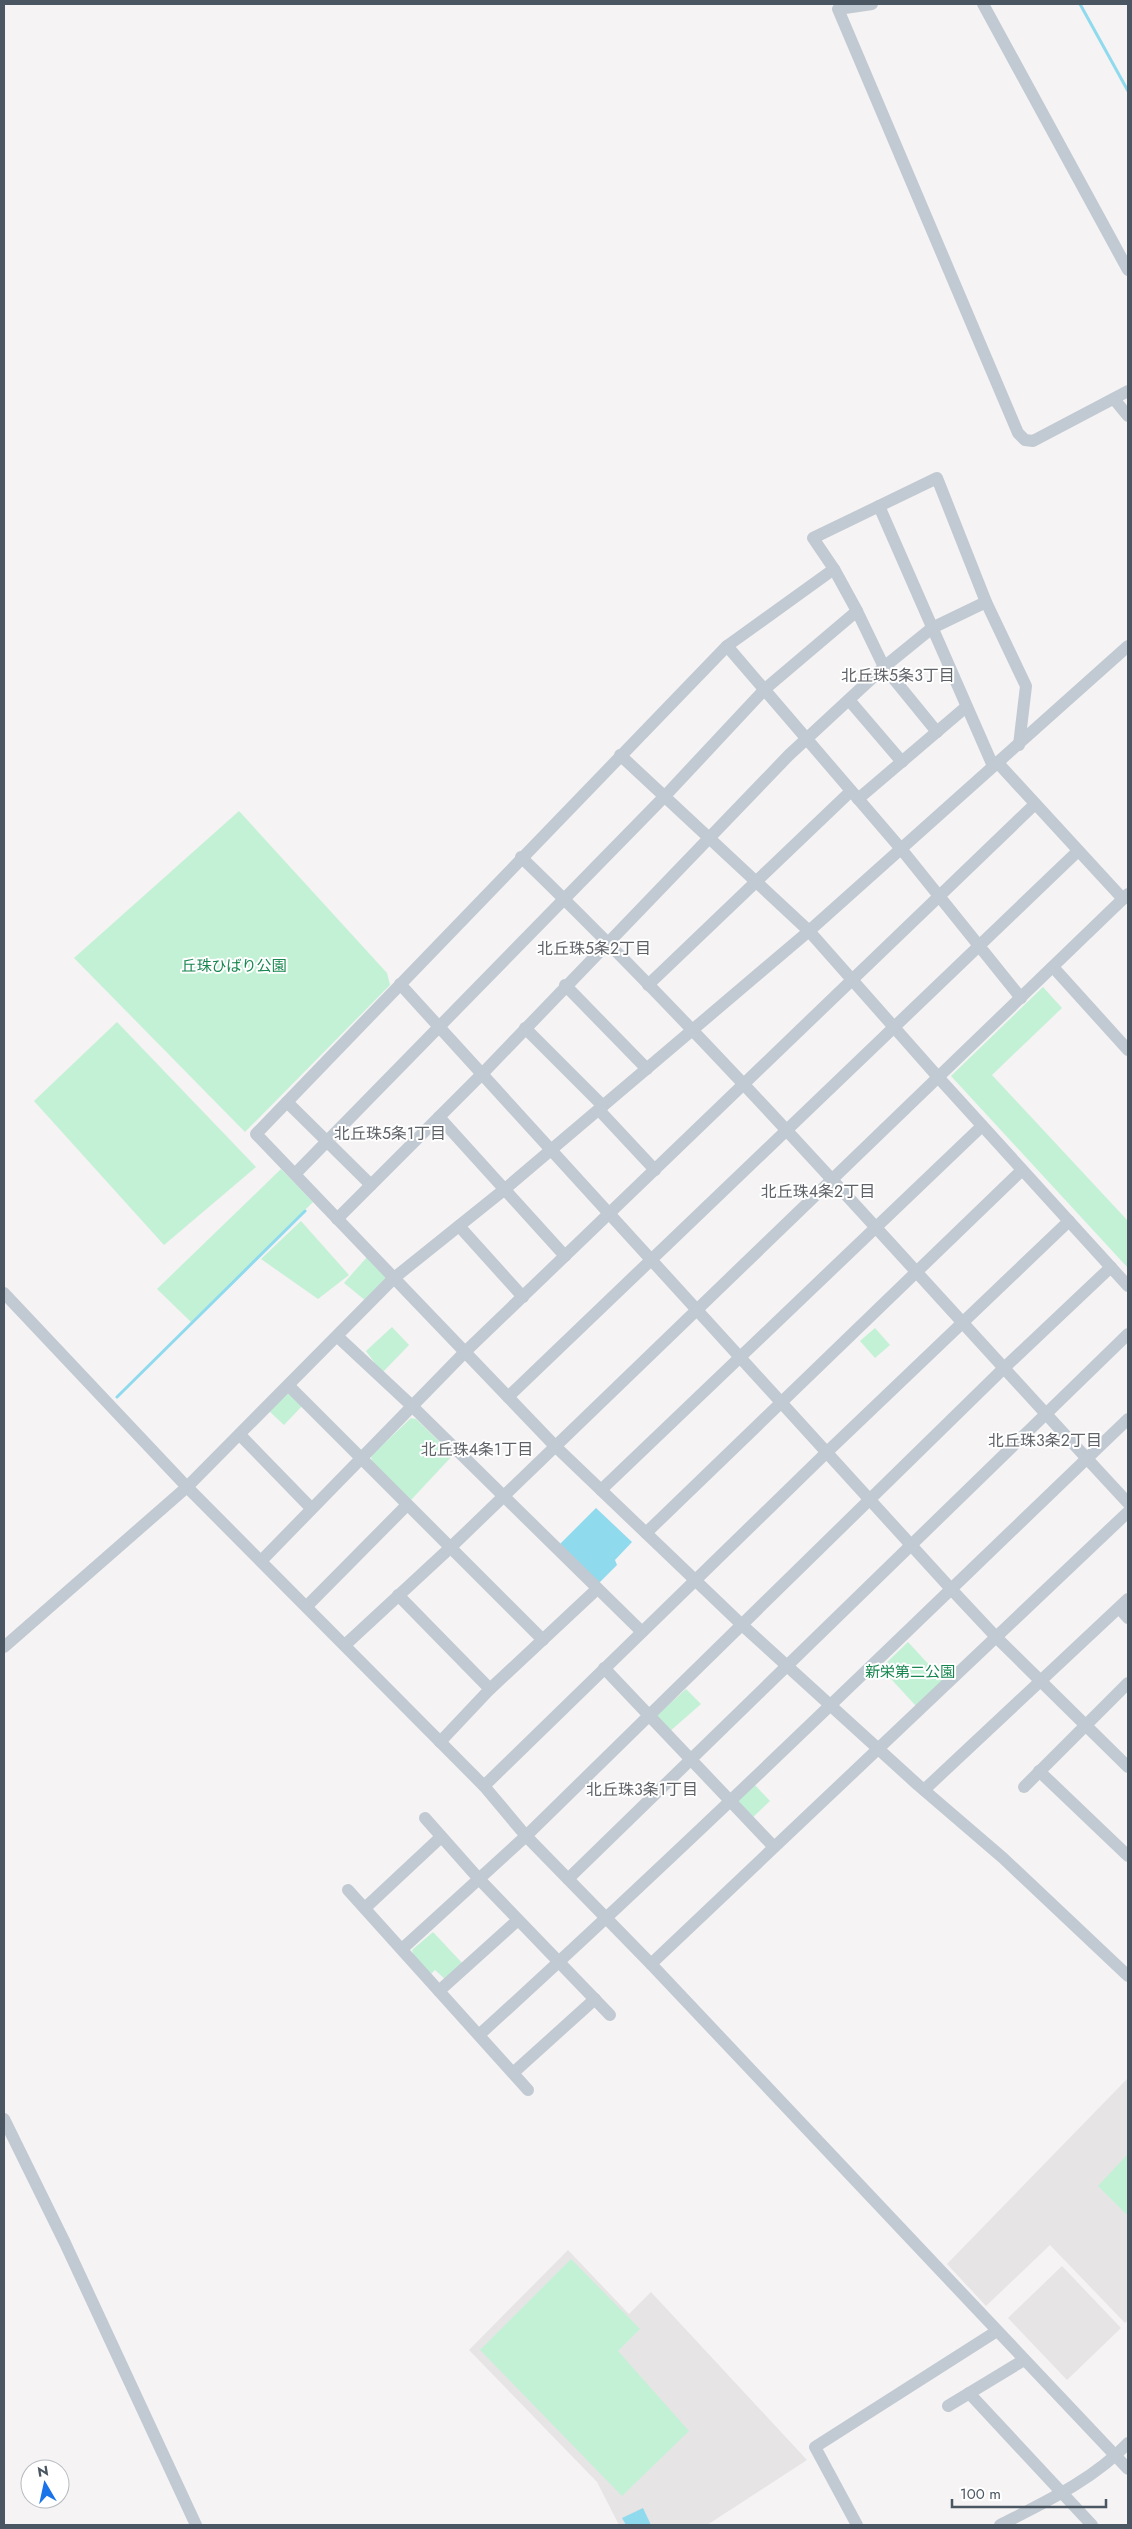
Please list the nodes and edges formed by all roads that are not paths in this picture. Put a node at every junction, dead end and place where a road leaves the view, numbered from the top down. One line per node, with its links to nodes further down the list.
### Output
1 (872, 4): 5 (street)
2 (983, 4): 3 (street)
3 (1128, 270)
4 (1128, 391): 5 (street)
5 (1114, 399): 6 (street)
6 (1128, 416)
7 (880, 506): 8 (street); 9 (street); 11 (street)
8 (834, 569): 10 (street); 12 (street)
9 (986, 602): 11 (street); 20 (street)
10 (857, 611): 14 (street); 15 (street)
11 (932, 628): 14 (street); 17 (street)
12 (727, 646): 15 (street); 21 (street)
13 (1128, 646): 20 (street)
14 (884, 668): 16 (street); 18 (street)
15 (765, 689): 19 (street); 25 (street)
16 (849, 700): 19 (street); 22 (street)
17 (966, 707): 18 (street); 23 (street)
18 (937, 732): 22 (street)
19 (806, 738): 24 (street); 27 (street)
20 (1018, 745): 23 (street)
21 (620, 755): 25 (street); 30 (street)
22 (902, 762): 24 (street)
23 (995, 764): 26 (street); 28 (street)
24 (855, 795): 28 (street); 31 (street)
25 (665, 796): 27 (street); 34 (street)
26 (1035, 804): 29 (street); 32 (street)
27 (711, 836): 31 (street); 36 (street)
28 (902, 850): 32 (street); 35 (street)
29 (1078, 851): 33 (street); 37 (street)
30 (521, 857): 34 (street); 40 (street)
31 (758, 882): 35 (street); 42 (street)
32 (939, 896): 37 (street); 39 (street)
33 (1126, 897): 38 (street)
34 (564, 899): 36 (street); 45 (street)
35 (809, 931): 39 (street); 47 (street)
36 (607, 944): 41 (street); 42 (street)
37 (978, 945): 43 (street); 44 (street)
38 (1053, 967): 43 (street); 48 (street)
39 (852, 978): 44 (street); 52 (street)
40 (400, 984): 45 (street); 53 (street)
41 (565, 985): 46 (street); 49 (street)
42 (648, 985): 47 (street)
43 (1021, 998): 51 (street)
44 (894, 1025): 51 (street); 57 (street)
45 (439, 1027): 50 (street); 58 (street)
46 (525, 1028): 50 (street); 54 (street)
47 (693, 1030): 49 (street); 52 (street)
48 (1128, 1050)
49 (647, 1069): 54 (street)
50 (483, 1073): 55 (street); 59 (street)
51 (938, 1077): 56 (street); 63 (street)
52 (744, 1083): 57 (street); 60 (street)
53 (287, 1102): 58 (street); 62 (street)
54 (601, 1108): 59 (street); 60 (street)
55 (439, 1117): 64 (street); 65 (street)
56 (982, 1126): 61 (street); 70 (street)
57 (786, 1130): 63 (street); 72 (street)
58 (326, 1142): 62 (street); 64 (street)
59 (552, 1150): 65 (street); 66 (street)
60 (655, 1170): 66 (street)
61 (1022, 1170): 68 (street); 74 (street)
62 (295, 1174): 67 (street)
63 (831, 1180): 70 (street); 79 (street)
64 (371, 1185): 67 (street)
65 (505, 1189): 69 (street); 71 (street)
66 (610, 1214): 71 (street); 72 (street)
67 (337, 1219): 75 (street)
68 (1069, 1221): 73 (street); 80 (street)
69 (459, 1226): 75 (street); 78 (street)
70 (875, 1228): 74 (street); 84 (street)
71 (565, 1256): 78 (street)
72 (652, 1261): 79 (street); 87 (street)
73 (1111, 1267): 76 (street); 85 (street)
74 (916, 1274): 80 (street); 88 (street)
75 (394, 1278): 82 (street); 83 (street)
76 (1128, 1286)
77 (4, 1293): 97 (street)
78 (523, 1297): 83 (street)
79 (696, 1309): 84 (street); 93 (street)
80 (962, 1322): 85 (street); 94 (street)
81 (1128, 1334): 90 (street)
82 (338, 1337): 86 (street); 89 (street)
83 (465, 1352): 87 (street); 89 (street)
84 (740, 1358): 88 (street); 98 (street)
85 (1004, 1368): 90 (street); 100 (street)
86 (289, 1386): 92 (street); 95 (street)
87 (508, 1397): 93 (street)
88 (781, 1403): 94 (street); 105 (street)
89 (412, 1406): 95 (street); 99 (street)
90 (1044, 1414): 96 (street); 106 (street)
91 (1128, 1419): 96 (street)
92 (240, 1434): 97 (street); 103 (street)
93 (555, 1446): 98 (street); 99 (street)
94 (826, 1452): 100 (street); 109 (street)
95 (360, 1457): 102 (street); 103 (street)
96 (1087, 1458): 101 (street); 111 (street)
97 (187, 1487): 108 (street); 121 (street)
98 (601, 1490): 105 (street)
99 (503, 1496): 107 (street); 110 (street)
100 (870, 1501): 106 (street); 116 (street)
101 (1128, 1503)
102 (407, 1505): 107 (street); 114 (street)
103 (311, 1508): 108 (street)
104 (1128, 1512): 118 (street)
105 (646, 1533): 109 (street)
106 (912, 1546): 111 (street); 122 (street)
107 (451, 1547): 112 (street); 119 (street)
108 (261, 1561): 114 (street)
109 (696, 1580): 116 (street); 117 (street)
110 (598, 1589): 117 (street); 119 (street)
111 (952, 1590): 118 (street); 127 (street)
112 (398, 1595): 120 (street); 125 (street)
113 (1124, 1603): 115 (street); 124 (street)
114 (307, 1606): 120 (street)
115 (1128, 1618)
116 (741, 1624): 122 (street); 128 (street)
117 (642, 1632): 123 (street)
118 (997, 1638): 124 (street); 131 (street)
119 (543, 1640): 125 (street)
120 (345, 1645): 130 (street)
121 (4, 1647)
122 (786, 1665): 127 (street); 132 (street)
123 (604, 1668): 128 (street); 135 (street)
124 (1042, 1682): 129 (street); 137 (street)
125 (490, 1689): 130 (street)
126 (1126, 1690): 129 (street)
127 (832, 1705): 131 (street); 138 (street)
128 (648, 1716): 132 (street); 140 (street)
129 (1085, 1724): 133 (street); 134 (street)
130 (440, 1742): 135 (street)
131 (880, 1749): 137 (street); 142 (street)
132 (689, 1760): 138 (street); 145 (street)
133 (1128, 1767)
134 (1039, 1771): 136 (street); 143 (street)
135 (484, 1786): 140 (street)
136 (1024, 1787)
137 (924, 1790): 153 (street)
138 (728, 1801): 142 (street); 148 (street)
139 (425, 1818): 141 (street)
140 (526, 1836): 144 (street); 145 (street)
141 (441, 1837): 144 (street); 147 (street)
142 (774, 1848): 152 (street)
143 (1128, 1856)
144 (479, 1879): 149 (street); 150 (street)
145 (568, 1879): 148 (street)
146 (348, 1890): 147 (street)
147 (365, 1908): 150 (street)
148 (606, 1918): 151 (street); 152 (street)
149 (518, 1920): 151 (street); 154 (street)
150 (402, 1949): 154 (street)
151 (559, 1962): 155 (street); 157 (street)
152 (651, 1964): 161 (street)
153 (1128, 1976)
154 (439, 1990): 157 (street)
155 (595, 1999): 156 (street); 158 (street)
156 (610, 2015)
157 (479, 2035): 158 (street)
158 (513, 2073): 159 (street)
159 (528, 2090)
160 (4, 2119): 169 (street)
161 (997, 2331): 162 (street); 170 (street)
162 (1024, 2360): 163 (street); 166 (street)
163 (969, 2393): 164 (street); 168 (street)
164 (948, 2406)
165 (1128, 2443): 166 (street)
166 (1116, 2456): 167 (street); 168 (street)
167 (1128, 2469)
168 (1064, 2492): 171 (street); 172 (street)
169 (196, 2525)
170 (857, 2525)
171 (1000, 2525)
172 (1092, 2525)

